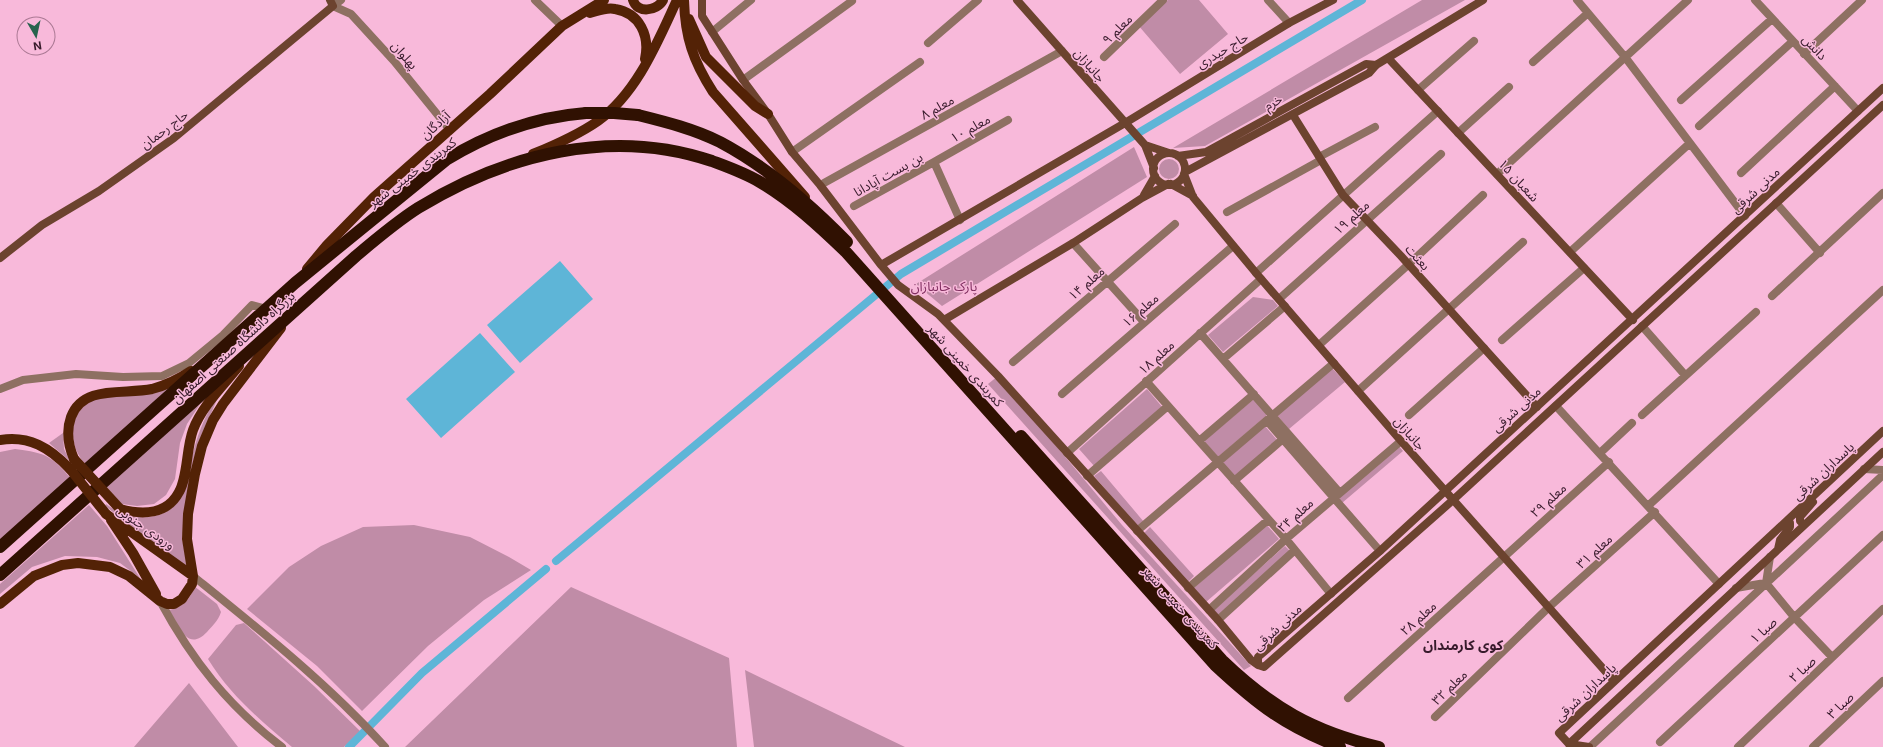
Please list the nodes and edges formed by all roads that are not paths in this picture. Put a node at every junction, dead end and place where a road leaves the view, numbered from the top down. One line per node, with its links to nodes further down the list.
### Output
1 (341, 0): 21 (street)
2 (534, 0): 26 (street)
3 (604, 0): 23 (main road, آزادگان)
4 (633, 0): 5 (main road)
5 (663, 0)
6 (676, 0): 39 (main road)
7 (685, 0): 49 (main road); 81 (main road)
8 (702, 0): 27 (street)
9 (751, 0): 27 (street)
10 (978, 0): 29 (street)
11 (1018, 0): 31 (street, جانبازان)
12 (1163, 0): 34 (street, معلم ۹)
13 (1268, 0): 25 (street)
14 (1333, 0): 25 (street, حاج حیدری)
15 (1483, 0): 35 (street, خرم)
16 (1577, 0): 22 (street)
17 (1688, 0): 33 (street)
18 (1755, 0): 24 (street, دانش)
19 (1862, 0): 32 (street)
20 (852, 1): 40 (street)
21 (332, 3): 55 (street, پهلوان); 91 (street, حاج رحمان)
22 (1588, 13): 33 (street); 37 (street)
23 (578, 16): 26 (main road, آزادگان); 39 (main road)
24 (1772, 19): 30 (street, دانش); 45 (street)
25 (1289, 23): 52 (street, حاج حیدری)
26 (562, 26): 55 (main road, آزادگان)
27 (712, 32): 40 (street)
28 (1474, 41): 44 (street)
29 (928, 42)
30 (1793, 42): 32 (street, دانش); 53 (street)
31 (1062, 51): 52 (street, جانبازان); 71 (street, معلم ۸)
32 (1804, 54): 41 (street, دانش)
33 (1625, 57): 57 (street); 70 (street)
34 (1104, 58)
35 (1388, 58): 38 (street, خرم); 44 (street, ۱۵ شعبان)
36 (920, 62): 59 (street)
37 (1533, 62)
38 (1376, 65): 50 (street, خرم); 62 (street, خرم)
39 (643, 68): 66 (main road)
40 (743, 80): 49 (street)
41 (1835, 86): 48 (street, دانش); 69 (street)
42 (1509, 87): 56 (street)
43 (1883, 88): 48 (street, مدنی شرقی)
44 (1418, 90): 47 (street, ۱۵ شعبان)
45 (1682, 100)
46 (1883, 105): 78 (street, مدنی شرقی)
47 (1438, 111): 56 (street, ۱۵ شعبان); 74 (street, معلم ۱۸)
48 (1858, 111): 82 (street, مدنی شرقی)
49 (768, 114): 59 (street)
50 (1293, 115): 62 (street, خرم); 64 (street, بعثت)
51 (1008, 120): 65 (street, معلم ۱۰)
52 (1125, 123): 58 (street, جانبازان); 84 (street, حاج حیدری)
53 (1700, 126)
54 (1375, 127): 64 (street)
55 (450, 130): 97 (main road, آزادگان)
56 (1458, 133): 70 (street, ۱۵ شعبان)
57 (1690, 143): 82 (street); 89 (street)
58 (1145, 145): 60 (street); 67 (street)
59 (792, 152): 94 (street)
60 (1169, 153): 63 (street); 67 (street)
61 (1441, 154): 83 (street, معلم ۱۹)
62 (1208, 155): 63 (street, خرم); 68 (street, خرم)
63 (1178, 156): 68 (street)
64 (1320, 158): 74 (street, بعثت); 80 (street)
65 (934, 162): 79 (street, بن بست آپادانا); 84 (street)
66 (503, 167): 94 (highway, کمربندی خمینی شهر); 104 (highway, بزرگراه دانشگاه صنعتی اصفهان)
67 (1155, 172): 72 (street); 77 (street)
68 (1184, 173): 72 (street); 76 (street)
69 (1741, 173)
70 (1498, 174): 89 (street, ۱۵ شعبان)
71 (824, 183)
72 (1170, 184): 76 (street); 77 (street)
73 (1883, 193): 90 (street)
74 (1343, 195): 83 (street, بعثت); 95 (street, معلم ۱۸)
75 (1483, 195): 92 (street)
76 (1193, 197): 88 (street, جانبازان)
77 (1142, 198): 87 (street)
78 (1776, 203): 90 (street); 110 (street, مدنی شرقی)
79 (854, 206)
80 (1227, 212)
81 (820, 214): 94 (highway, کمربندی خمینی شهر); 97 (highway, کمربندی خمینی شهر, bridge)
82 (1745, 216): 107 (street, مدنی شرقی)
83 (1367, 219): 92 (street, بعثت); 100 (street, معلم ۱۹)
84 (960, 220): 94 (street, حاج حیدری)
85 (1175, 224): 96 (street, معلم ۱۴)
86 (1523, 242): 103 (street)
87 (1073, 243): 96 (street); 106 (street)
88 (1234, 246): 95 (street, جانبازان); 108 (street, معلم ۱۶)
89 (1570, 252): 93 (street, ۱۵ شعبان)
90 (1820, 253): 99 (street)
91 (0, 258)
92 (1409, 264): 103 (street, بعثت); 113 (street)
93 (1584, 268): 107 (street, ۱۵ شعبان); 112 (street)
94 (880, 274): 106 (street); 109 (highway, کمربندی خمینی شهر)
95 (1259, 276): 100 (street, جانبازان); 111 (street, معلم ۱۸)
96 (1107, 281): 108 (street); 118 (street, معلم ۱۴)
97 (295, 283): 102 (highway, بزرگراه دانشگاه صنعتی اصفهان)
98 (1883, 290): 153 (street)
99 (1772, 296)
100 (1279, 299): 101 (street, جانبازان)
101 (1285, 306): 113 (street, جانبازان); 116 (street)
102 (267, 309): 117 (highway, بزرگراه دانشگاه صنعتی اصفهان); 122 (street)
103 (1450, 309): 115 (street, بعثت); 123 (street)
104 (295, 310): 114 (highway, بزرگراه دانشگاه صنعتی اصفهان); 169 (main road)
105 (1756, 312): 120 (street)
106 (944, 320): 140 (street)
107 (1633, 320): 128 (street, مدنی شرقی)
108 (1144, 322): 124 (street, معلم ۱۶)
109 (915, 323): 192 (highway, کمربندی خمینی شهر); 193 (highway, کمربندی خمینی شهر)
110 (1642, 326): 120 (street); 127 (street, مدنی شرقی)
111 (1200, 333): 116 (street); 121 (street, معلم ۱۸)
112 (1502, 340)
113 (1319, 345): 119 (street, جانبازان)
114 (253, 348): 117 (main road, bridge); 168 (highway, بزرگراه دانشگاه صنعتی اصفهان)
115 (1484, 348): 128 (street, بعثت); 129 (street)
116 (1223, 359): 125 (street)
117 (211, 360): 162 (highway, بزرگراه دانشگاه صنعتی اصفهان)
118 (1013, 362)
119 (1334, 363): 123 (street, جانبازان); 131 (street)
120 (1685, 375): 130 (street)
121 (1146, 381): 126 (street); 140 (street, معلم ۱۸)
122 (0, 389)
123 (1358, 391): 137 (street, جانبازان)
124 (1062, 394)
125 (1254, 394): 131 (street); 136 (street)
126 (1168, 406): 136 (street); 146 (street)
127 (1556, 406): 138 (street); 152 (street, مدنی شرقی)
128 (1537, 407): 148 (street, مدنی شرقی)
129 (1409, 415)
130 (1642, 415)
131 (1270, 419): 134 (street); 142 (street); 149 (street)
132 (1632, 423): 138 (street)
133 (1883, 431): 150 (street, پاسداران شرقی)
134 (1283, 439): 147 (street); 151 (street)
135 (0, 440): 155 (main road, bridge)
136 (1199, 441): 142 (street)
137 (1401, 441): 148 (street, جانبازان); 149 (street, معلم ۲۴)
138 (1600, 452): 141 (street)
139 (1883, 452): 143 (street, پاسداران شرقی)
140 (1067, 453): 146 (street)
141 (1609, 462): 153 (street); 166 (street, معلم ۲۹)
142 (1218, 463): 147 (street); 159 (street)
143 (1864, 469): 144 (street); 158 (street, پاسداران شرقی)
144 (1883, 470)
145 (1883, 475): 170 (street)
146 (1088, 476): 159 (street)
147 (1234, 481): 156 (street)
148 (1445, 490): 152 (street, جانبازان); 165 (street, مدنی شرقی)
149 (1339, 492): 151 (street, معلم ۲۴)
150 (1814, 495): 157 (street, پاسداران شرقی); 158 (street)
151 (1332, 498): 161 (street, معلم ۲۴); 165 (street)
152 (1453, 500): 166 (street, جانبازان); 183 (street, مدنی شرقی)
153 (1649, 505): 154 (street)
154 (1655, 512): 171 (street); 177 (street, معلم ۳۱)
155 (106, 514): 169 (main road, ورودی جنوبی); 175 (main road, ورودی جنوبی)
156 (1268, 520): 161 (street); 172 (street)
157 (1785, 523): 164 (street); 171 (street, پاسداران شرقی)
158 (1804, 525): 164 (street, پاسداران شرقی)
159 (1137, 531): 172 (street)
160 (1883, 536): 180 (street, صبا ۱)
161 (1286, 538): 163 (street); 179 (street, معلم ۲۴)
162 (0, 547)
163 (1295, 550): 174 (street); 181 (street)
164 (1778, 550): 167 (street, پاسداران شرقی)
165 (1380, 551): 174 (street, مدنی شرقی)
166 (1504, 556): 177 (street, جانبازان); 186 (street, معلم ۲۸)
167 (1770, 557): 170 (street); 173 (street, پاسداران شرقی)
168 (0, 575)
169 (193, 576): 175 (main road); 191 (street)
170 (1766, 583): 173 (street); 180 (street); 194 (street)
171 (1719, 584): 184 (street, پاسداران شرقی)
172 (1188, 588): 179 (street)
173 (1736, 588): 189 (street, پاسداران شرقی)
174 (1331, 594): 183 (street, مدنی شرقی)
175 (160, 601): 176 (main road); 190 (street)
176 (0, 604)
177 (1549, 607): 184 (street, جانبازان); 187 (street, معلم ۳۲)
178 (1883, 609): 182 (street, صبا ۲)
179 (1209, 610): 181 (street)
180 (1794, 617): 182 (street); 188 (street, صبا ۱)
181 (1218, 620): 183 (street)
182 (1832, 657): 195 (street, صبا ۲)
183 (1258, 665)
184 (1614, 681): 189 (street, پاسداران شرقی)
185 (1883, 681): 196 (street, صبا ۳)
186 (1348, 698)
187 (1434, 717)
188 (1660, 742)
189 (1569, 744): 194 (street)
190 (282, 747)
191 (385, 747)
192 (1340, 747)
193 (1379, 747)
194 (1589, 747)
195 (1738, 747)
196 (1814, 747)

